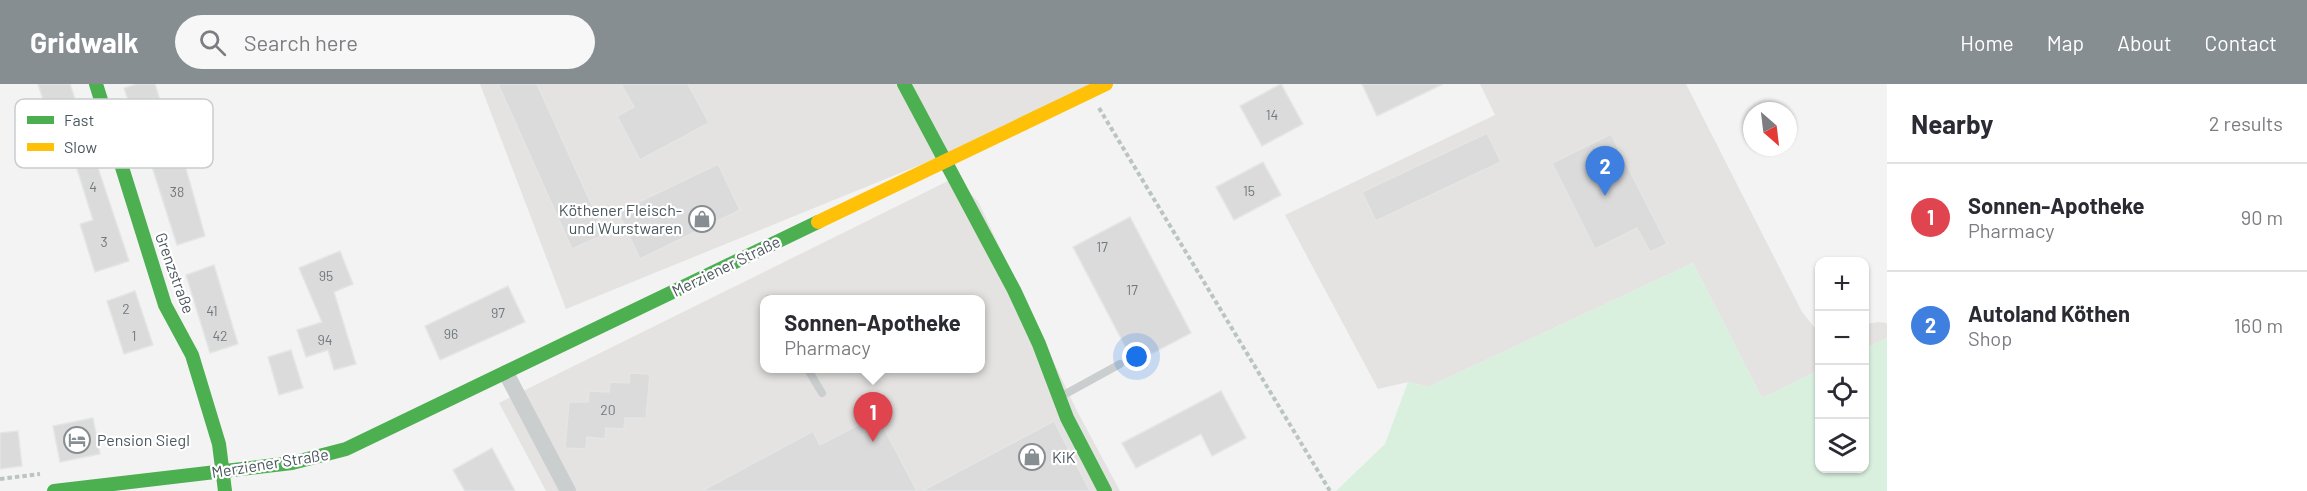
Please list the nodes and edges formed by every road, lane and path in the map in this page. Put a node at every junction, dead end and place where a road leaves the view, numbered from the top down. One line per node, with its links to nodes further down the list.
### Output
1 (96, 84): 5 (main road, Grenzstraße)
2 (904, 84): 6 (main road)
3 (1106, 84): 4 (main road, Merziener Straße)
4 (1089, 92): 6 (main road, Merziener Straße); 20 (path)
5 (101, 99)
6 (946, 160): 9 (main road, Merziener Straße); 12 (main road)
7 (122, 168): 13 (main road, Grenzstraße)
8 (1120, 364): 12 (lane)
9 (506, 373): 13 (main road, Merziener Straße); 18 (street)
10 (810, 373): 11 (lane)
11 (822, 393)
12 (1059, 397): 19 (main road)
13 (222, 472): 16 (main road, Merziener Straße); 17 (main road, Grenzstraße)
14 (45, 474): 15 (path)
15 (0, 479)
16 (60, 491)
17 (225, 491)
18 (568, 491)
19 (1105, 491)
20 (1330, 491)

